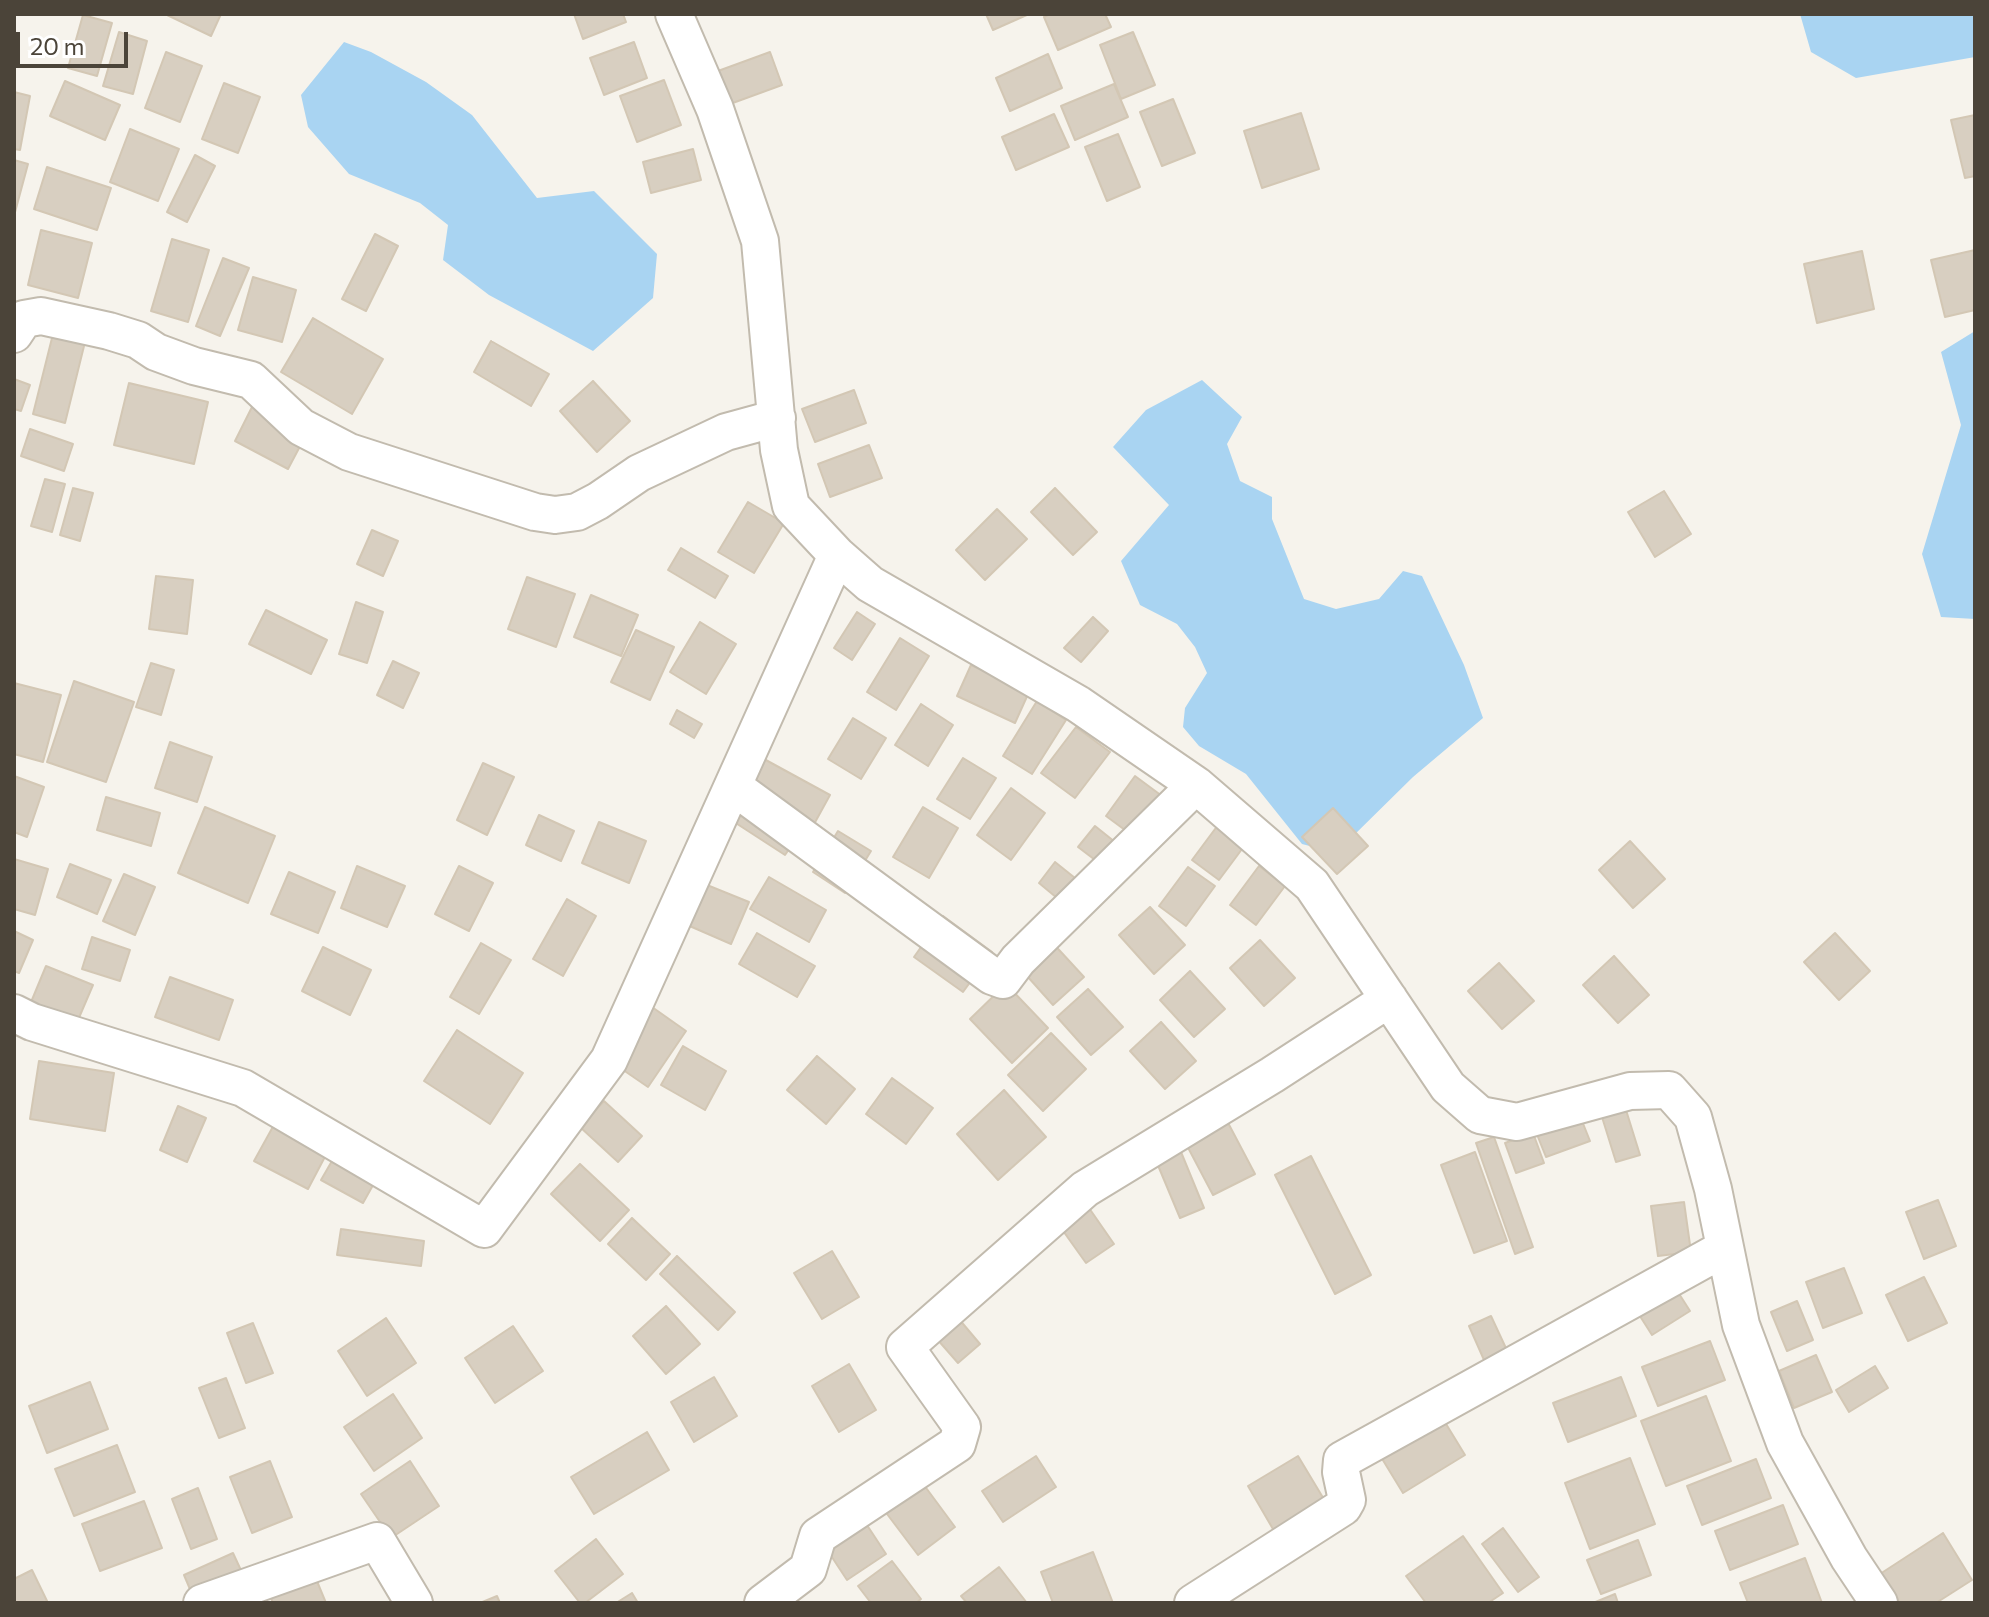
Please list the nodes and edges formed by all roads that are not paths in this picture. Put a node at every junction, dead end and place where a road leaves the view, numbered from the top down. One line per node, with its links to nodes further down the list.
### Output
1 (674, 14): 3 (street)
2 (14, 334): 3 (street)
3 (777, 418): 4 (street)
4 (837, 555): 5 (street); 6 (street)
5 (1196, 785): 6 (street); 7 (street)
6 (734, 787): 8 (street)
7 (1389, 999): 9 (street); 12 (street)
8 (14, 1013)
9 (1725, 1248): 13 (street); 14 (street)
10 (202, 1603): 11 (street)
11 (414, 1603)
12 (763, 1603)
13 (1193, 1603)
14 (1879, 1603)

